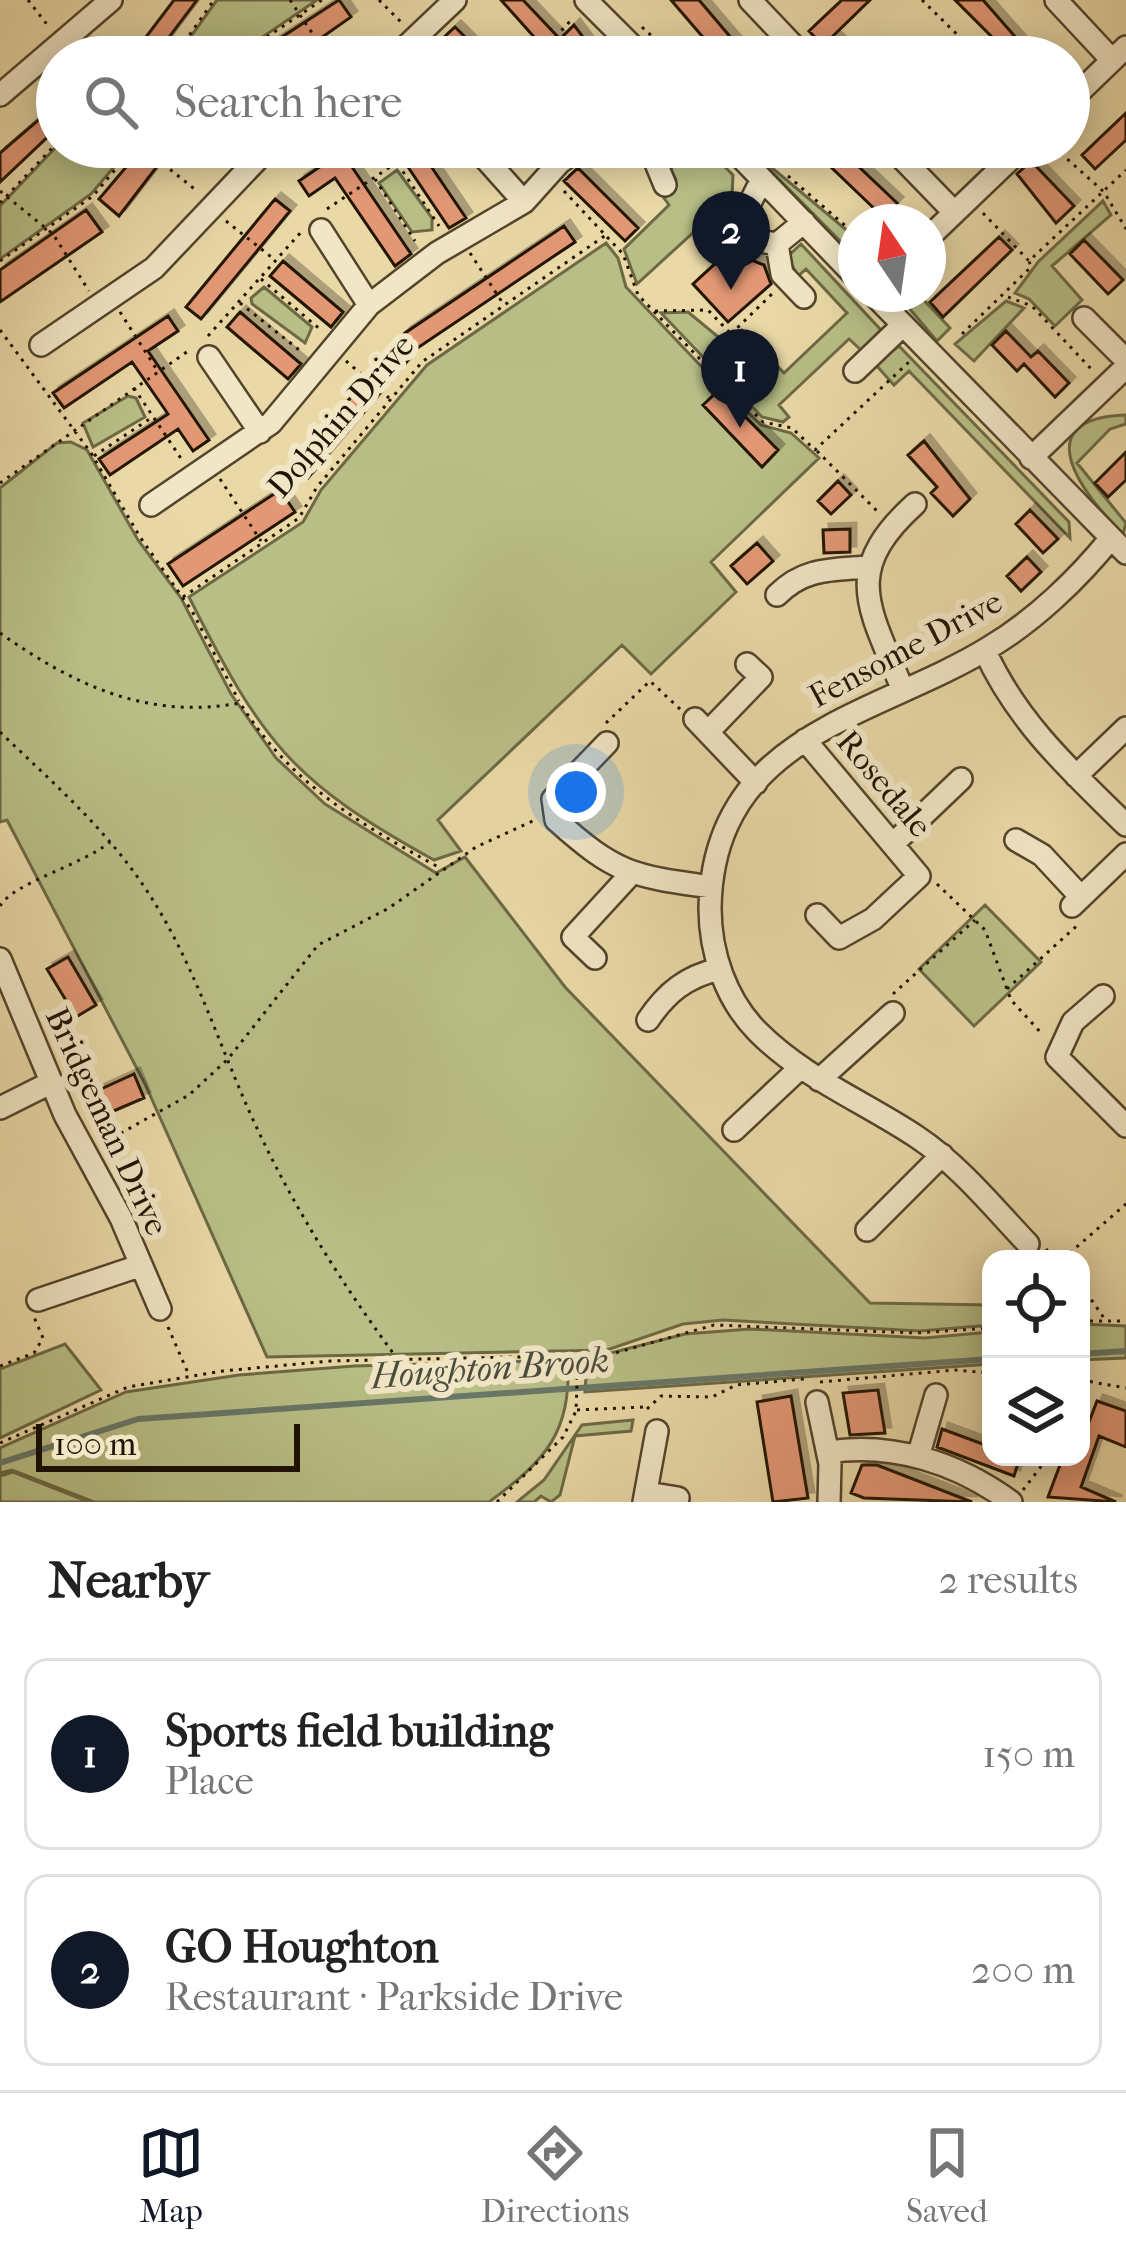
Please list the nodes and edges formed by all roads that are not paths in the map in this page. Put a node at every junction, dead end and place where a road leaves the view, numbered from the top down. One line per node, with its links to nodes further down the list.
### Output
1 (111, 0): 6 (street)
2 (455, 0): 7 (street)
3 (750, 0): 9 (street)
4 (1056, 0): 10 (street)
5 (582, 6): 8 (street)
6 (69, 36)
7 (420, 36)
8 (618, 36)
9 (784, 36)
10 (1119, 53): 12 (street)
11 (36, 64): 13 (street)
12 (1090, 81)
13 (0, 95)
14 (249, 168): 35 (street)
15 (494, 168): 23 (street)
16 (557, 168): 23 (street, Dolphin Drive)
17 (664, 168): 22 (street)
18 (762, 168): 21 (street)
19 (916, 168): 24 (street)
20 (1001, 168): 24 (street)
21 (771, 174): 26 (street); 28 (street)
22 (665, 185)
23 (524, 202): 31 (street, Dolphin Drive)
24 (961, 206): 25 (street)
25 (946, 221)
26 (804, 222): 28 (street); 29 (street)
27 (321, 230): 31 (street)
28 (777, 244): 30 (street)
29 (838, 259)
30 (804, 297)
31 (369, 305): 39 (street, Dolphin Drive)
32 (890, 312): 34 (street)
33 (1084, 318): 38 (street)
34 (903, 325): 37 (street); 40 (street)
35 (41, 345)
36 (209, 357): 39 (street)
37 (855, 371)
38 (1120, 377): 40 (street)
39 (260, 432): 42 (street, Dolphin Drive)
40 (1031, 458): 43 (street)
41 (915, 504): 44 (street)
42 (151, 505)
43 (1119, 546): 46 (street, Fensome Drive)
44 (867, 567): 45 (street); 48 (street)
45 (777, 595)
46 (985, 651): 48 (street, Fensome Drive); 52 (street)
47 (747, 664): 54 (street)
48 (902, 688): 50 (street, Fensome Drive)
49 (1126, 728): 52 (street)
50 (806, 740): 54 (street, Fensome Drive); 57 (street, Rosedale)
51 (607, 743): 59 (street)
52 (1076, 776): 55 (street)
53 (962, 778): 57 (street)
54 (756, 783): 60 (street, Fensome Drive)
55 (1126, 825)
56 (1016, 840): 58 (street)
57 (895, 842): 61 (street, Rosedale)
58 (1126, 854)
59 (629, 876): 60 (street); 62 (street)
60 (711, 887): 64 (street, Fensome Drive)
61 (817, 914)
62 (595, 958)
63 (0, 959): 69 (street, Bridgeman Drive)
64 (719, 969): 67 (street); 68 (street, Fensome Drive)
65 (1103, 996): 71 (street)
66 (893, 1013): 68 (street)
67 (648, 1020)
68 (809, 1074): 72 (street); 73 (street, Fensome Drive)
69 (52, 1082): 70 (street); 76 (street, Bridgeman Drive)
70 (0, 1108)
71 (1126, 1126)
72 (734, 1130)
73 (942, 1155): 74 (street); 75 (street, Fensome Drive)
74 (867, 1230)
75 (1028, 1244)
76 (139, 1266): 77 (street); 78 (street, Bridgeman Drive)
77 (38, 1300)
78 (160, 1309)
79 (811, 1392): 82 (street)
80 (937, 1395): 83 (street)
81 (656, 1431): 84 (street)
82 (828, 1452): 83 (street); 87 (street)
83 (918, 1457): 86 (street)
84 (646, 1498): 85 (street)
85 (678, 1498)
86 (1015, 1498)
87 (829, 1502)

